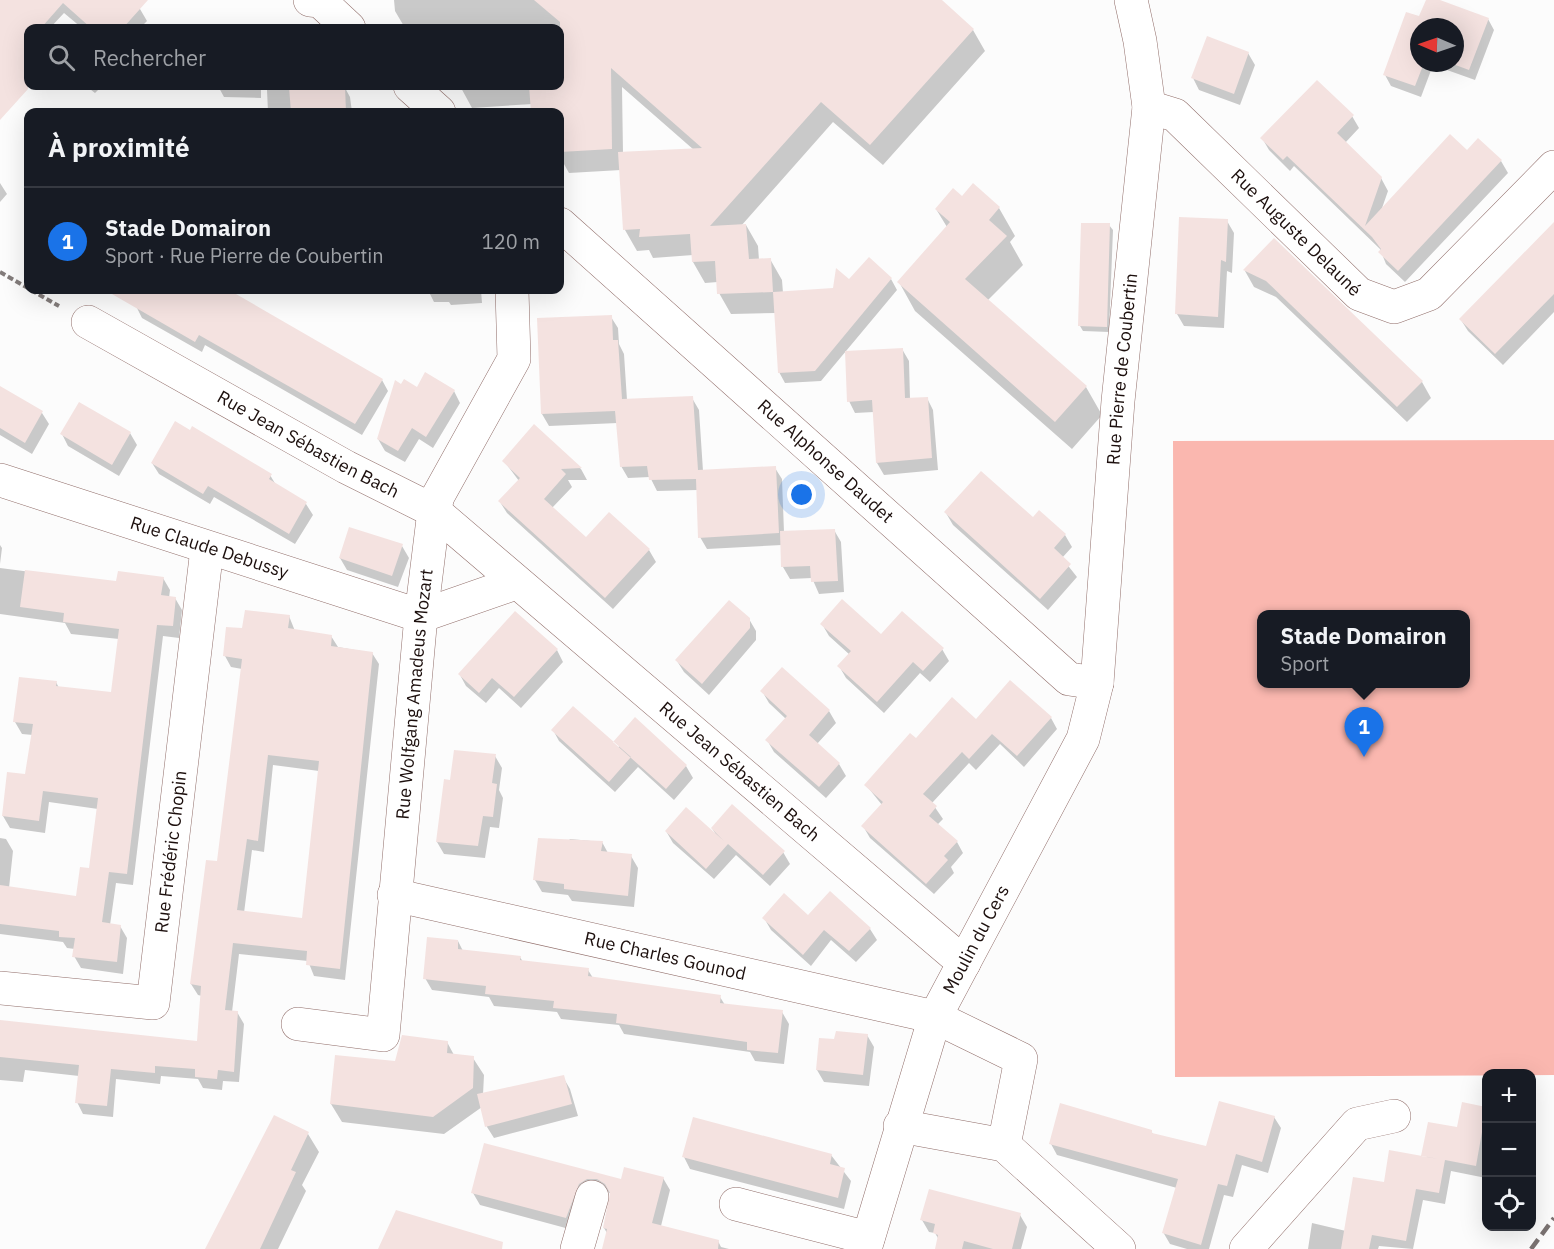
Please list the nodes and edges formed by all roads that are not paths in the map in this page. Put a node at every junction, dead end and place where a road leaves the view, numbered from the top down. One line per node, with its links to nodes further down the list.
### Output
1 (310, 0): 3 (street)
2 (1131, 0): 5 (street, Rue Pierre de Coubertin)
3 (345, 24)
4 (414, 90): 6 (street)
5 (1149, 107): 7 (street, Rue Auguste Delauné); 16 (street, Rue Pierre de Coubertin)
6 (435, 108)
7 (1554, 167)
8 (564, 228): 16 (street, Rue Alphonse Daudet)
9 (512, 294): 12 (street, Rue Wolfgang Amadeus Mozart)
10 (88, 322): 12 (street, Rue Jean Sébastien Bach)
11 (0, 480): 13 (street, Rue Claude Debussy)
12 (434, 511): 14 (street, Rue Jean Sébastien Bach); 15 (street, Rue Wolfgang Amadeus Mozart)
13 (207, 549): 15 (street, Rue Claude Debussy); 20 (street, Rue Frédéric Chopin)
14 (516, 583): 15 (street); 19 (street, Rue Jean Sébastien Bach)
15 (421, 616): 18 (street, Rue Wolfgang Amadeus Mozart)
16 (1097, 683): 17 (street, Rue Pierre de Coubertin)
17 (1083, 739): 19 (street, Moulin du Cers)
18 (394, 895): 21 (street, Rue Charles Gounod); 22 (street, Rue Wolfgang Amadeus Mozart)
19 (964, 963): 21 (street, Moulin du Cers)
20 (0, 988)
21 (934, 1017): 24 (street, Moulin du Cers); 25 (street, Rue Charles Gounod)
22 (298, 1023)
23 (1394, 1116): 31 (street)
24 (897, 1138): 25 (street); 28 (street, Moulin du Cers)
25 (1004, 1145): 30 (street)
26 (592, 1197): 29 (street)
27 (736, 1203): 28 (street)
28 (867, 1244)
29 (577, 1249)
30 (1119, 1249)
31 (1246, 1249)

